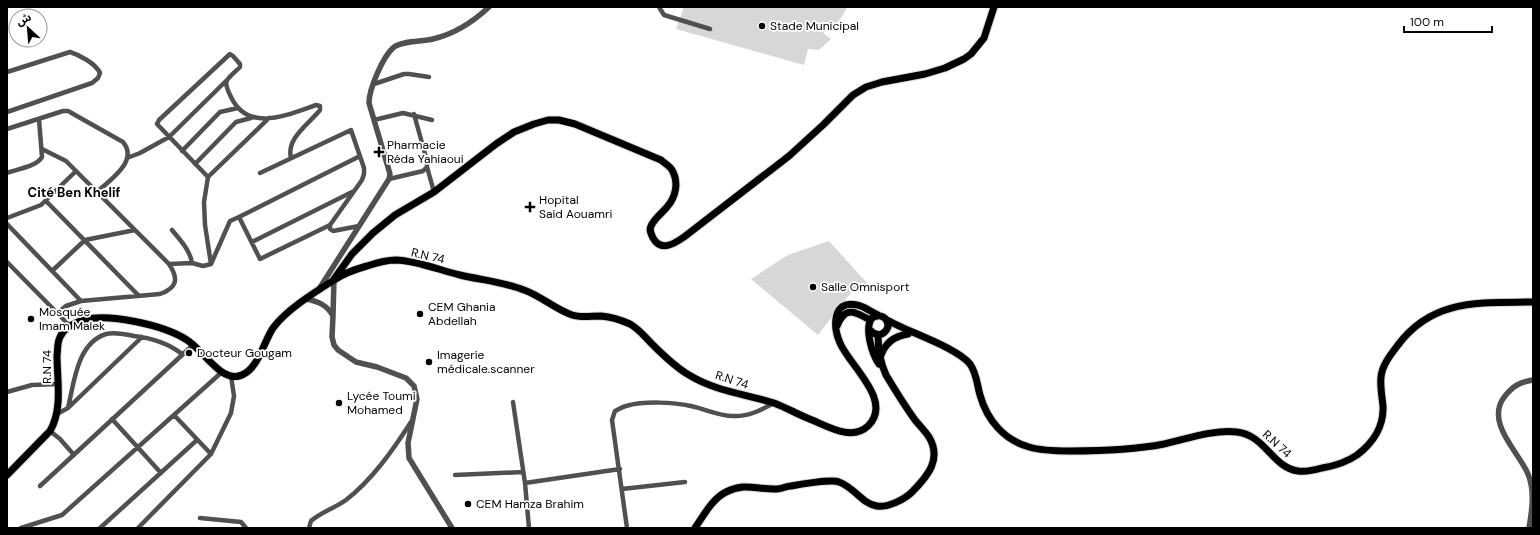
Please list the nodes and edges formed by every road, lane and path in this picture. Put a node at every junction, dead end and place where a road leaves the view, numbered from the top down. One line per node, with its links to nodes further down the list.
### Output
1 (490, 7): 8 (street)
2 (659, 7): 4 (street)
3 (994, 7): 33 (main road)
4 (710, 29)
5 (7, 72): 10 (street)
6 (429, 77): 8 (street)
7 (226, 81): 9 (street); 18 (street); 18 (street)
8 (374, 84): 15 (street)
9 (238, 108): 12 (street); 20 (street)
10 (7, 112)
11 (414, 114): 15 (street); 16 (street); 25 (street)
12 (254, 117): 14 (street); 24 (street)
13 (38, 118): 17 (street); 19 (street); 22 (street)
14 (269, 118): 23 (street); 29 (street)
15 (374, 120): 30 (street)
16 (432, 120)
17 (7, 129)
18 (169, 137): 20 (street); 22 (street)
19 (42, 149): 26 (street); 27 (street)
20 (182, 151): 24 (street)
21 (360, 156): 23 (street); 32 (street); 35 (street)
22 (127, 158): 31 (street)
23 (291, 158): 28 (street)
24 (195, 164): 29 (street)
25 (427, 167): 30 (street); 33 (street)
26 (76, 171): 31 (street); 34 (street)
27 (7, 173)
28 (260, 173)
29 (208, 177): 47 (street)
30 (389, 179): 39 (street)
31 (97, 192): 40 (street)
32 (354, 192): 38 (street); 43 (street)
33 (434, 192): 49 (main road)
34 (46, 201): 36 (street); 42 (street)
35 (239, 216): 43 (street); 47 (street)
36 (7, 218)
37 (7, 224): 48 (street)
38 (330, 225): 39 (street); 43 (street)
39 (359, 226): 50 (street)
40 (135, 230): 42 (street); 46 (street)
41 (172, 230): 45 (street)
42 (85, 240): 48 (street); 51 (street)
43 (252, 242)
44 (7, 262): 55 (street)
45 (192, 263): 46 (street); 47 (street)
46 (169, 264): 51 (street)
47 (211, 264)
48 (52, 271): 53 (street)
49 (334, 279): 50 (main road, R.N 74); 56 (street); 77 (main road, R.N 74)
50 (318, 291): 52 (main road, R.N 74)
51 (139, 296): 53 (street)
52 (307, 299): 56 (street); 72 (main road, R.N 74)
53 (81, 301): 55 (street)
54 (1533, 302): 65 (main road, R.N 74)
55 (57, 313): 60 (street)
56 (333, 316): 82 (street)
57 (878, 316): 58 (main road); 59 (main road, R.N 74); 61 (main road, R.N 74)
58 (870, 320): 61 (main road); 62 (main road)
59 (886, 320): 63 (main road); 65 (main road, R.N 74)
60 (70, 326): 67 (main road); 74 (main road, R.N 74)
61 (836, 328): 77 (main road, R.N 74)
62 (870, 330): 63 (main road, R.N 74); 70 (main road)
63 (881, 334): 64 (main road, R.N 74); 69 (main road)
64 (908, 334): 65 (main road, R.N 74); 69 (main road)
65 (917, 335)
66 (142, 337): 68 (street); 78 (street); 78 (street)
67 (194, 344): 68 (street); 71 (main road)
68 (182, 354): 81 (street)
69 (880, 358): 70 (main road)
70 (882, 367): 106 (main road)
71 (222, 372): 72 (main road); 80 (street)
72 (231, 376): 86 (street)
73 (1533, 380): 107 (street)
74 (58, 384): 75 (street); 79 (main road, R.N 74)
75 (7, 392)
76 (513, 402): 89 (street)
77 (774, 403): 88 (street)
78 (68, 408): 79 (street)
79 (57, 414): 83 (main road, R.N 74)
80 (174, 415): 84 (street); 85 (street)
81 (112, 419): 85 (street); 87 (street)
82 (412, 421): 102 (street); 103 (street)
83 (50, 431): 87 (street); 91 (main road, R.N 74)
84 (197, 440): 86 (street); 90 (street)
85 (138, 447): 90 (street); 98 (street)
86 (211, 454): 100 (street)
87 (74, 455): 95 (street)
88 (620, 469): 94 (street); 96 (street)
89 (523, 472): 92 (street); 94 (street)
90 (161, 473): 99 (street)
91 (7, 475)
92 (454, 475)
93 (685, 482): 96 (street)
94 (525, 483): 104 (street)
95 (40, 486)
96 (622, 489): 105 (street)
97 (200, 518): 101 (street)
98 (21, 528)
99 (100, 528)
100 (138, 528)
101 (246, 528)
102 (309, 528)
103 (452, 528)
104 (529, 528)
105 (627, 528)
106 (695, 528)
107 (1529, 528)

